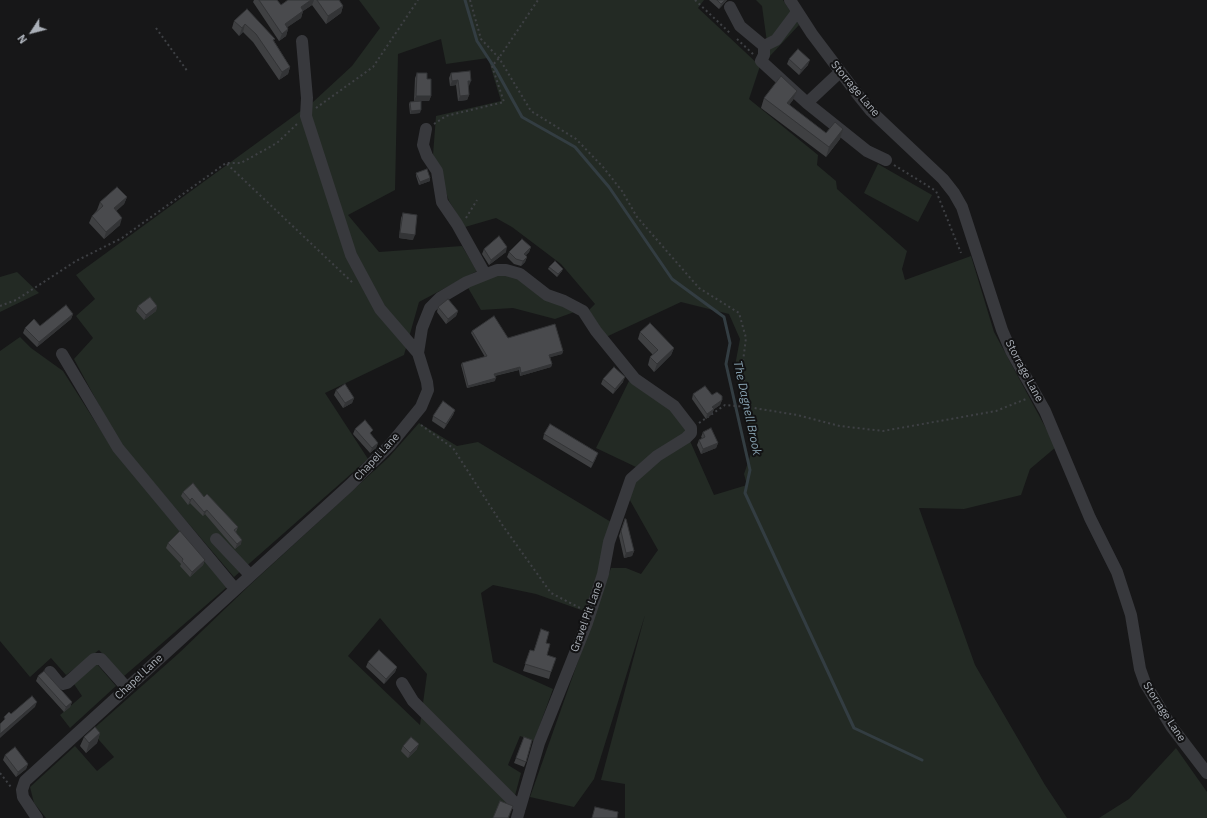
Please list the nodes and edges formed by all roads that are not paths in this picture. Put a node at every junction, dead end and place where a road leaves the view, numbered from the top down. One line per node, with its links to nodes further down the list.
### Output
1 (790, 0): 3 (street, Storrage Lane)
2 (730, 6): 5 (street)
3 (797, 12): 5 (street); 6 (street, Storrage Lane)
4 (302, 41): 11 (street)
5 (764, 46): 7 (street)
6 (840, 72): 7 (street); 20 (street, Storrage Lane)
7 (807, 103): 9 (street)
8 (426, 129): 10 (street)
9 (886, 160)
10 (485, 274): 11 (street, Chapel Lane); 13 (street, Chapel Lane)
11 (418, 353): 15 (street, Chapel Lane)
12 (62, 354): 16 (street)
13 (688, 433): 21 (street, Gravel Pit Lane)
14 (216, 539): 15 (street)
15 (250, 575): 16 (street, Chapel Lane)
16 (235, 589): 19 (street, Chapel Lane)
17 (50, 672): 19 (street)
18 (402, 683): 21 (street)
19 (127, 688): 22 (street, Chapel Lane)
20 (1207, 773)
21 (519, 813)
22 (37, 818)

